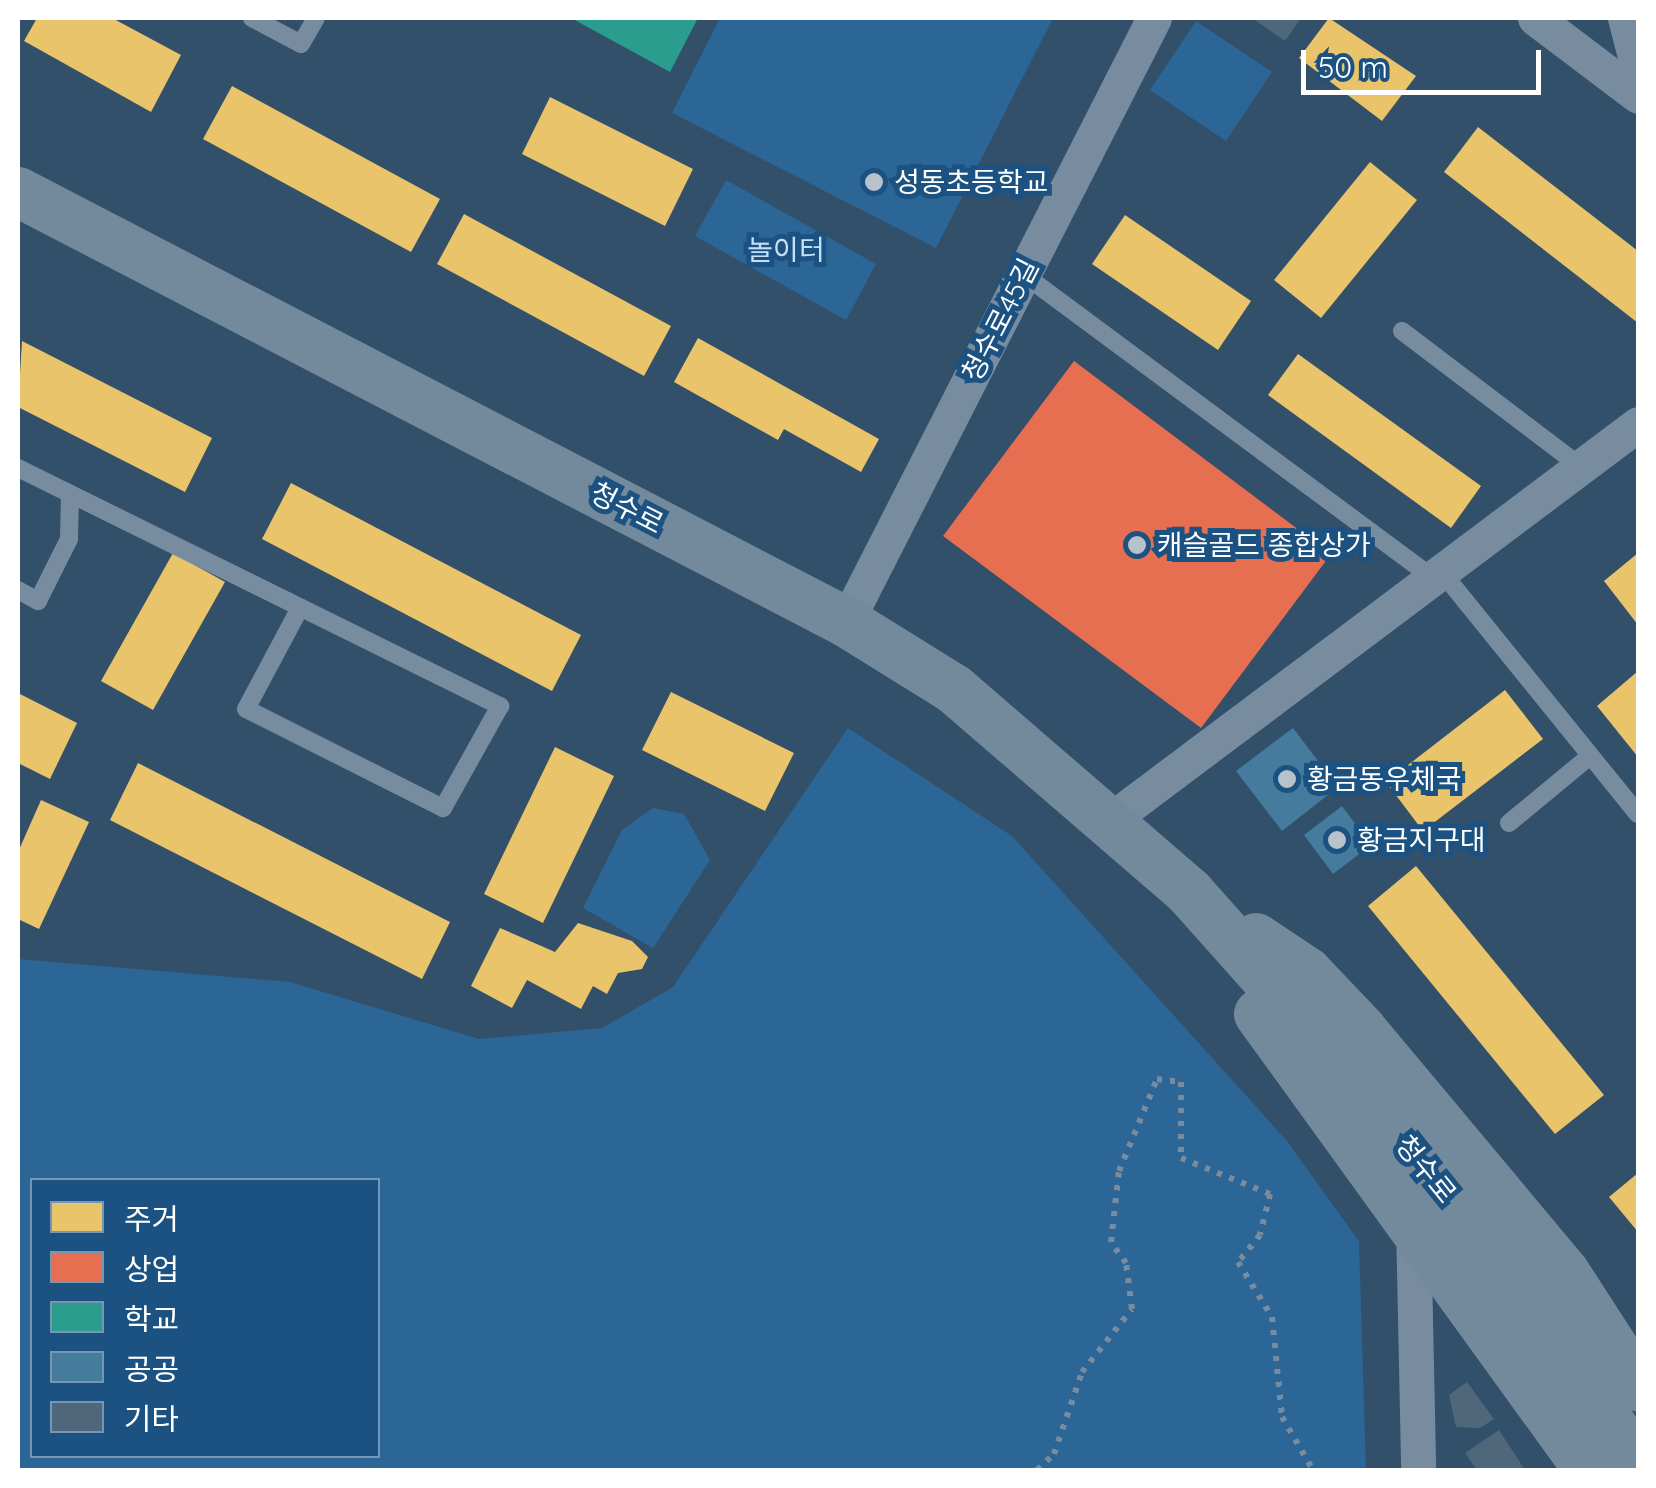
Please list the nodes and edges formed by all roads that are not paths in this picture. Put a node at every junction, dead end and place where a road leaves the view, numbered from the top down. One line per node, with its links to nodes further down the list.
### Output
1 (252, 18): 2 (lane)
2 (316, 18)
3 (1154, 18): 9 (street, 청수로45길)
4 (1534, 18): 7 (street)
5 (1625, 18): 6 (street)
6 (1638, 68)
7 (1638, 96)
8 (18, 192): 18 (main road, 청수로)
9 (1024, 274): 15 (lane); 18 (street, 청수로45길)
10 (1402, 331): 12 (lane)
11 (1638, 424): 12 (street)
12 (1581, 467): 15 (street)
13 (18, 468): 14 (lane)
14 (70, 494): 16 (lane); 17 (lane)
15 (1437, 575): 19 (lane); 21 (street)
16 (18, 590)
17 (300, 608): 17 (lane)
18 (846, 622): 21 (main road, 청수로)
19 (1590, 756): 20 (lane); 22 (lane)
20 (1638, 814)
21 (1109, 820): 23 (main road, 청수로)
22 (1509, 823)
23 (1190, 893): 24 (main road, 청수로); 25 (main road, 청수로); 26 (main road, 청수로)
24 (1413, 1221): 27 (street); 28 (main road, 청수로)
25 (1638, 1386)
26 (1638, 1463)
27 (1418, 1470)
28 (1589, 1470)

